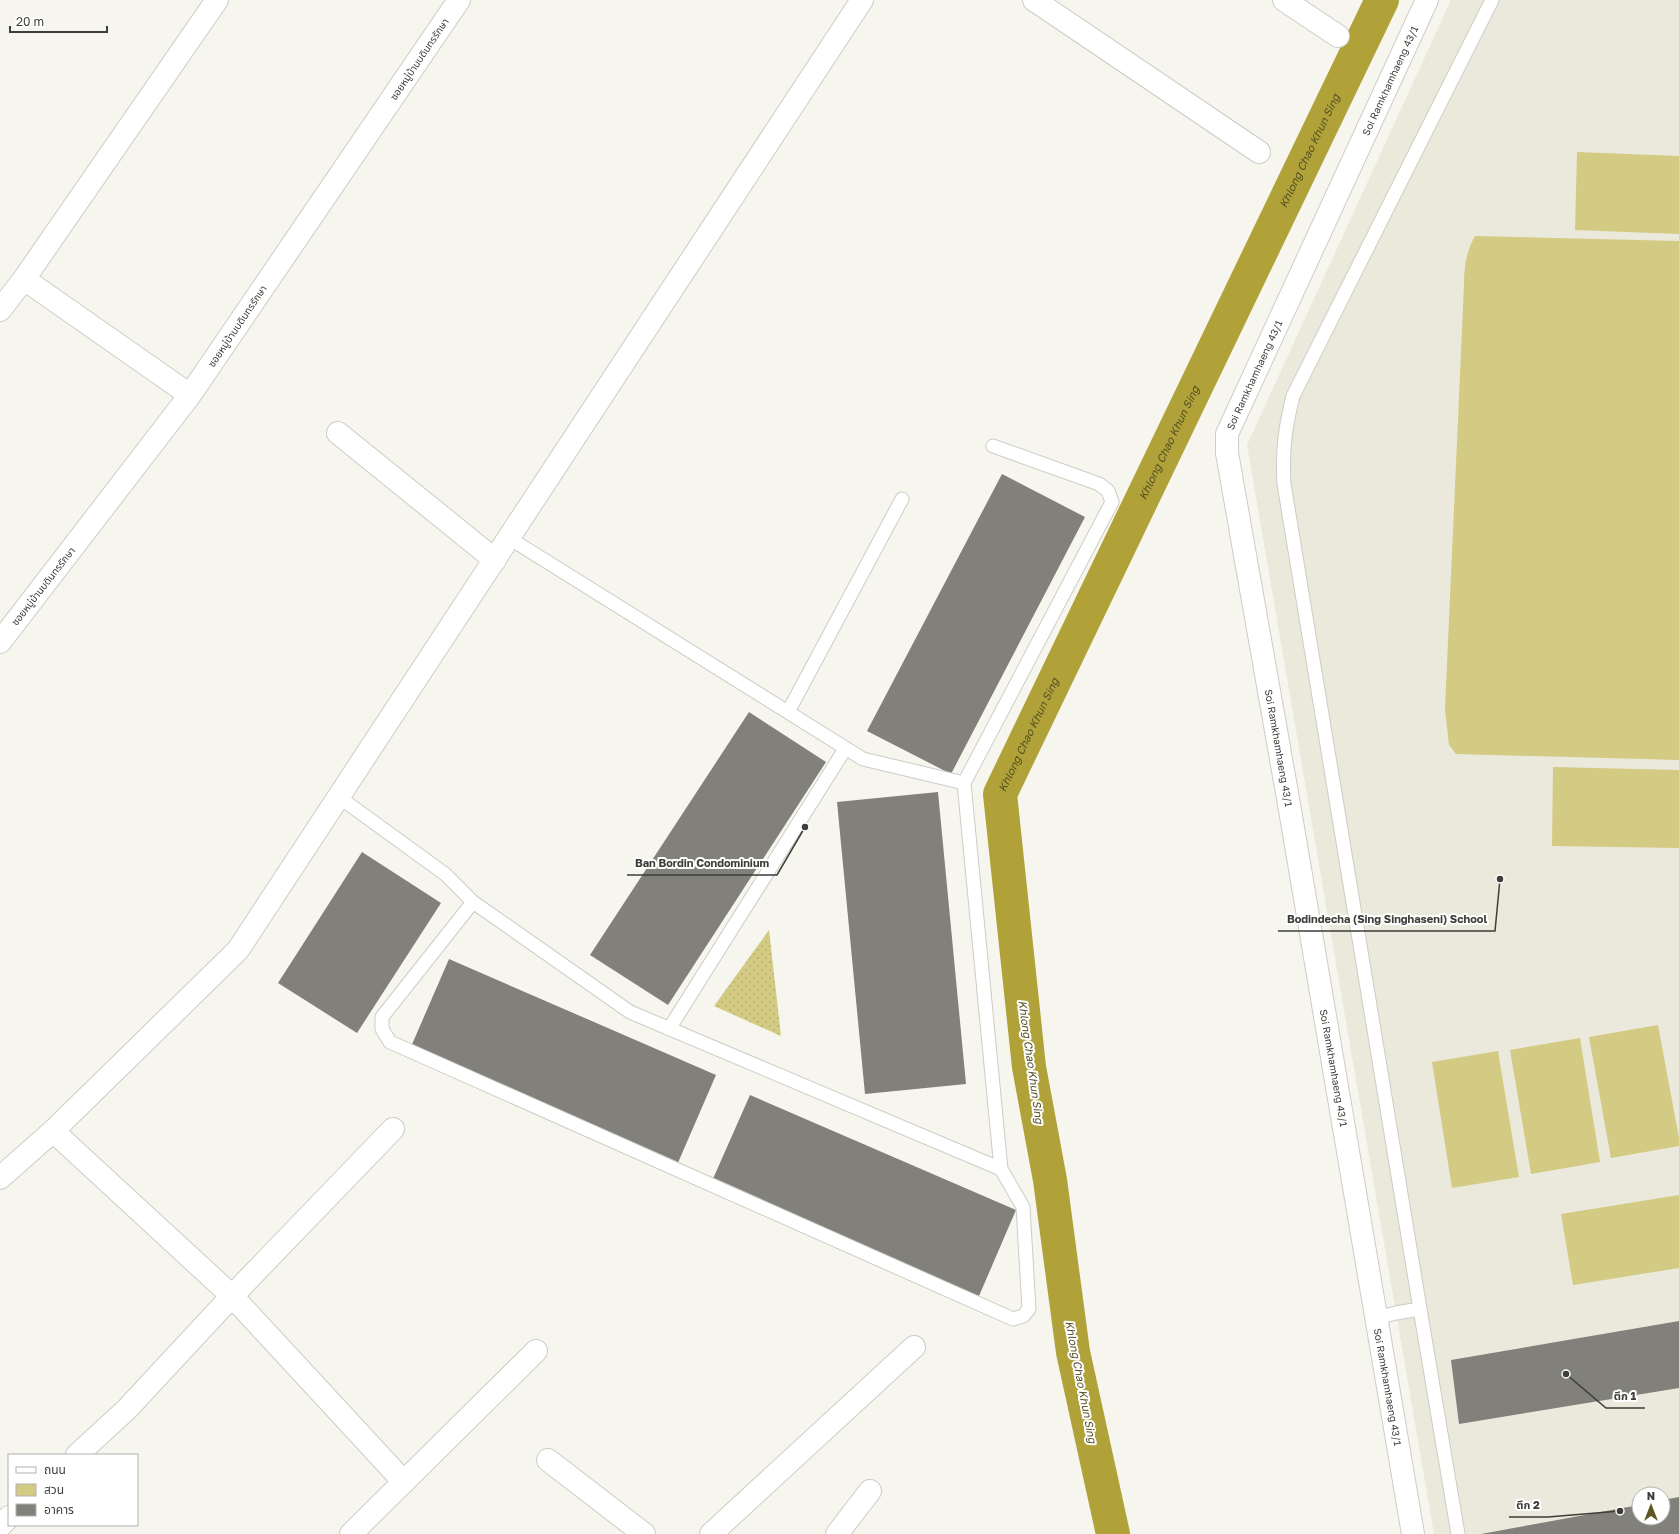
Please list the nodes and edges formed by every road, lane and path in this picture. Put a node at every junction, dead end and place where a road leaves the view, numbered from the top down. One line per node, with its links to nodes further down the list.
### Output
1 (217, 0): 10 (street)
2 (459, 0): 12 (street, ซอยหมู่บ้านบดินทรรักษา)
3 (862, 0): 16 (street)
4 (1034, 0): 9 (street)
5 (1284, 0): 8 (street)
6 (1427, 0): 31 (street, Soi Ramkhamhaeng 43/1)
7 (1492, 0): 30 (lane)
8 (1338, 36)
9 (1259, 152)
10 (24, 279): 11 (street); 12 (street)
11 (0, 310)
12 (190, 395): 18 (street, ซอยหมู่บ้านบดินทรรักษา)
13 (338, 433): 17 (street)
14 (993, 446): 21 (lane)
15 (902, 499): 19 (lane)
16 (510, 538): 17 (street); 19 (lane)
17 (495, 560): 22 (street)
18 (0, 642)
19 (788, 712): 20 (lane)
20 (845, 749): 21 (lane); 24 (lane)
21 (964, 783): 27 (lane)
22 (339, 797): 23 (lane); 26 (street)
23 (473, 902): 24 (lane); 27 (lane)
24 (669, 1029): 27 (lane)
25 (394, 1129): 29 (street)
26 (53, 1131): 28 (street); 29 (street)
27 (1001, 1169)
28 (0, 1178)
29 (232, 1296): 34 (street); 36 (street)
30 (1420, 1309): 31 (lane); 45 (lane)
31 (1376, 1318): 44 (street, Soi Ramkhamhaeng 43/1)
32 (914, 1347): 42 (street)
33 (536, 1351): 36 (street)
34 (78, 1454)
35 (548, 1460): 41 (street)
36 (404, 1482): 40 (street)
37 (870, 1491): 43 (street)
38 (8, 1518): 39 (street)
39 (0, 1526)
40 (351, 1534)
41 (644, 1534)
42 (712, 1534)
43 (837, 1534)
44 (1413, 1534)
45 (1458, 1534)

